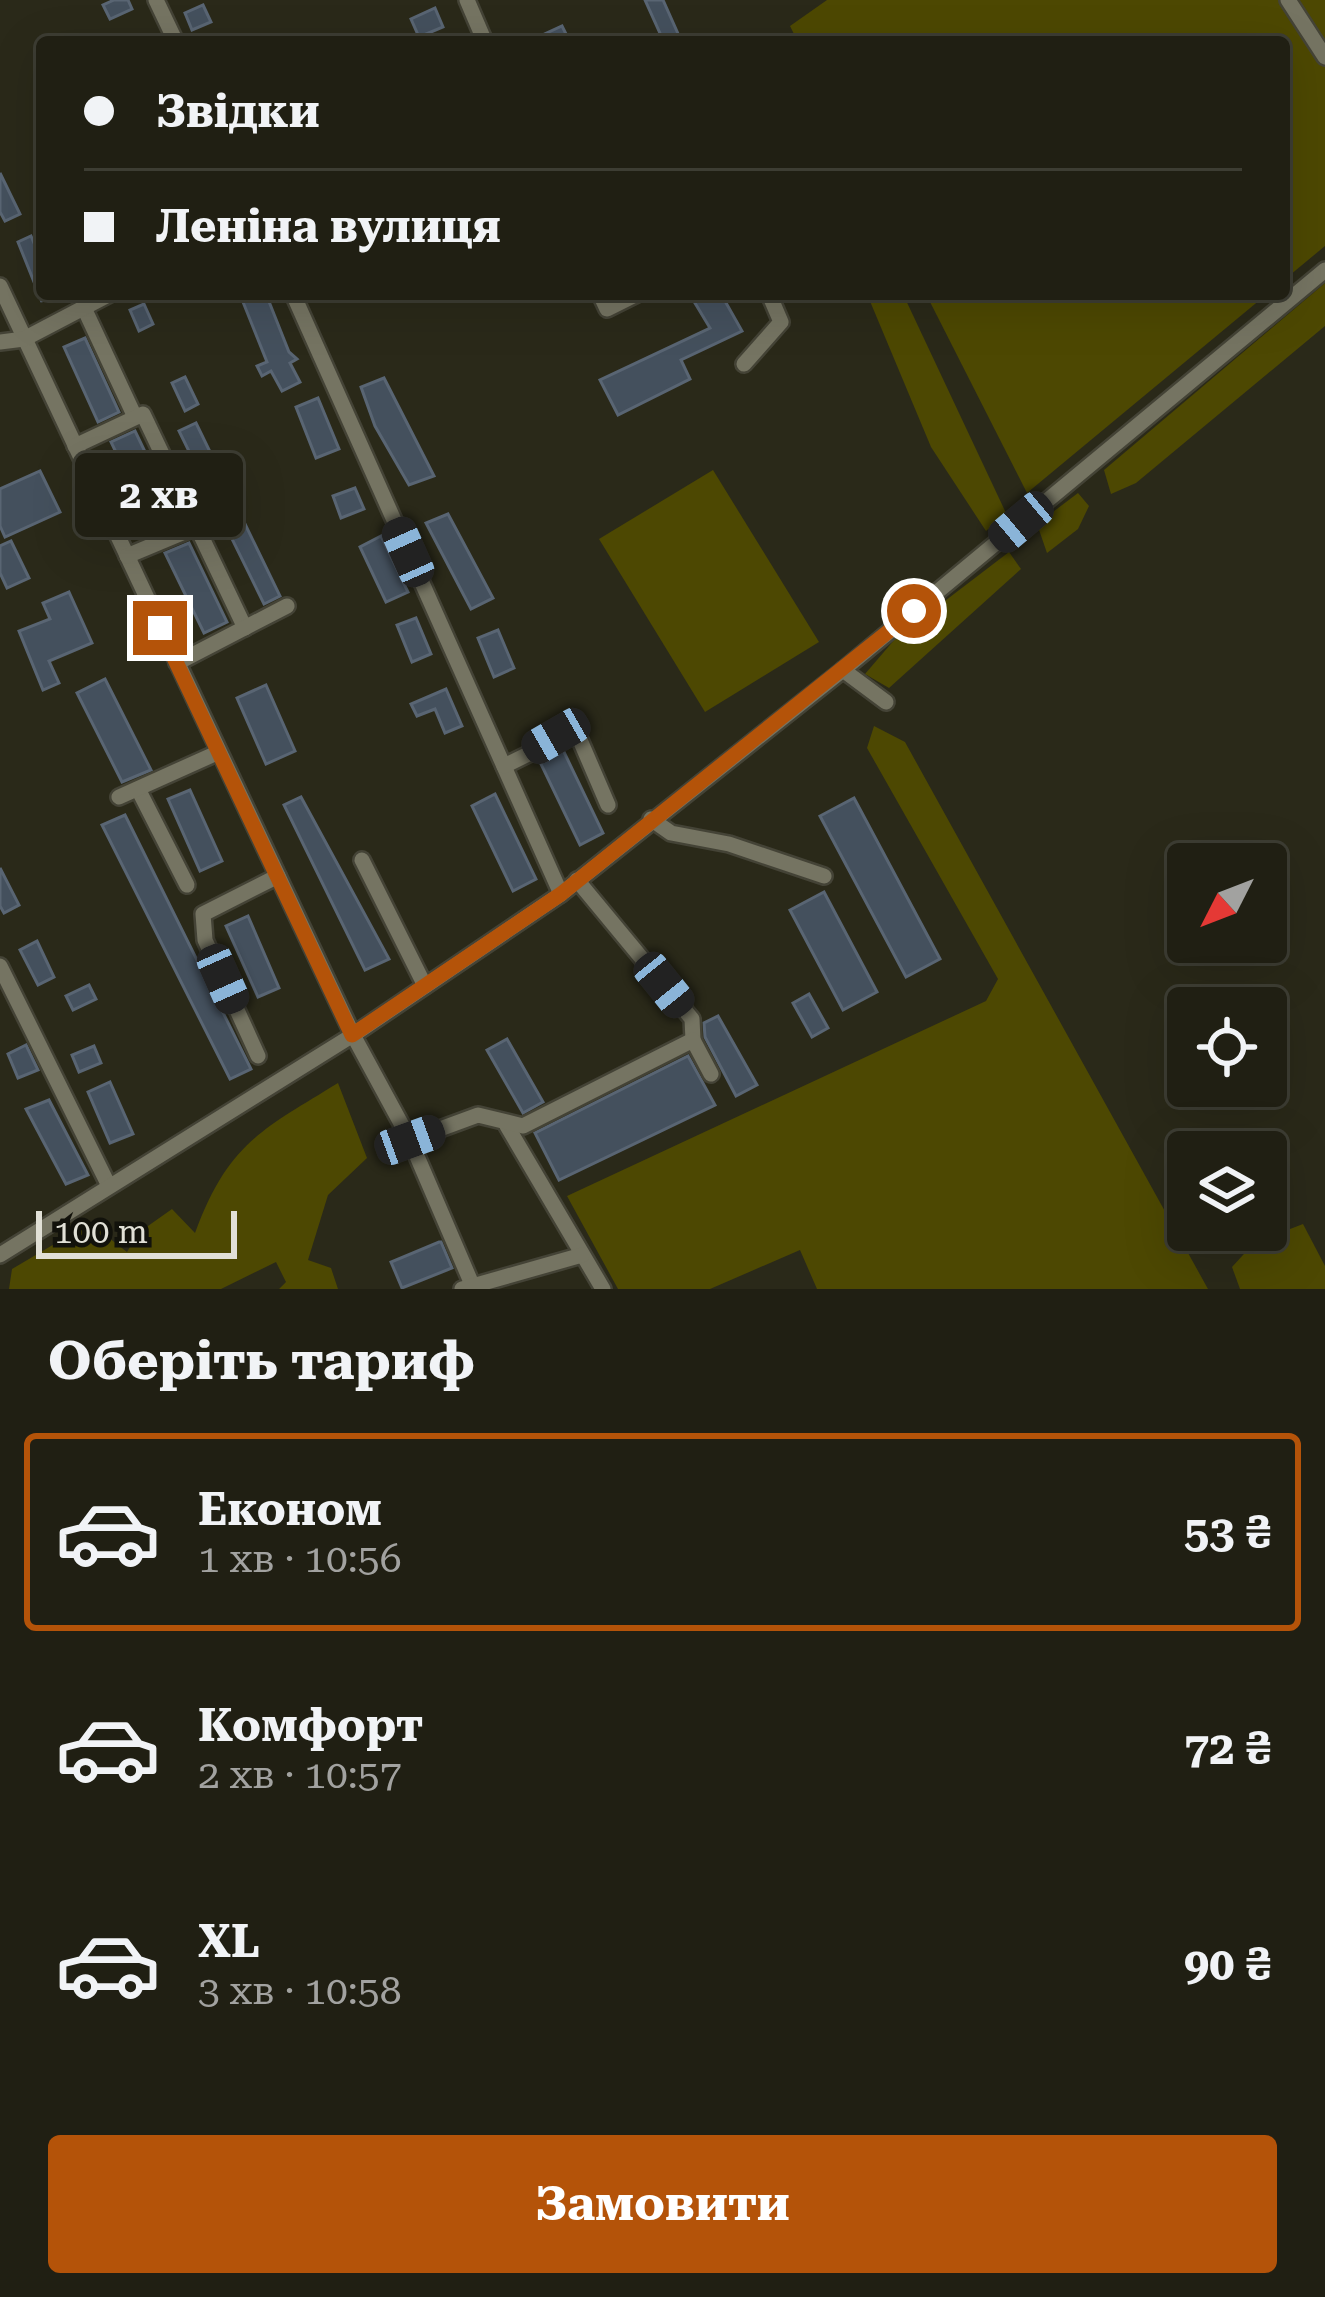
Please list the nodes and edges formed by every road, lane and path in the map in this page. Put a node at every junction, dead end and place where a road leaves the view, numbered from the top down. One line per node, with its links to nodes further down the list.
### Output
1 (156, 0): 4 (street)
2 (466, 0): 5 (street)
3 (1288, 0): 6 (street)
4 (173, 36)
5 (482, 36)
6 (1325, 57)
7 (1325, 270): 9 (street)
8 (0, 286): 15 (street)
9 (1290, 299)
10 (99, 300): 14 (street)
11 (296, 300): 28 (street)
12 (772, 300): 17 (street)
13 (1289, 300): 25 (street)
14 (84, 308): 15 (street); 18 (street)
15 (24, 339): 16 (street); 19 (street)
16 (0, 342)
17 (744, 364)
18 (135, 417): 19 (street); 20 (street)
19 (75, 446): 21 (street)
20 (201, 525): 21 (street); 23 (street)
21 (127, 556): 24 (street)
22 (287, 606): 23 (street)
23 (245, 628): 24 (street)
24 (177, 663): 27 (street)
25 (843, 670): 26 (street); 32 (street)
26 (886, 702)
27 (219, 752): 29 (street); 34 (street)
28 (504, 766): 31 (street); 38 (street)
29 (138, 789): 30 (street); 37 (street)
30 (118, 797)
31 (608, 806)
32 (651, 819): 35 (street); 36 (street)
33 (362, 860): 40 (street)
34 (278, 876): 41 (street); 43 (street)
35 (824, 876)
36 (578, 880): 38 (street); 42 (street)
37 (187, 885)
38 (561, 894): 40 (street)
39 (0, 966): 47 (street)
40 (425, 986): 41 (street)
41 (352, 1035): 46 (street); 47 (street)
42 (693, 1040): 44 (street); 45 (street)
43 (257, 1056)
44 (712, 1074)
45 (507, 1126): 46 (street); 49 (street)
46 (410, 1140): 50 (street)
47 (110, 1186): 48 (street)
48 (0, 1255)
49 (582, 1255): 50 (street); 51 (street)
50 (470, 1287)
51 (604, 1289)

